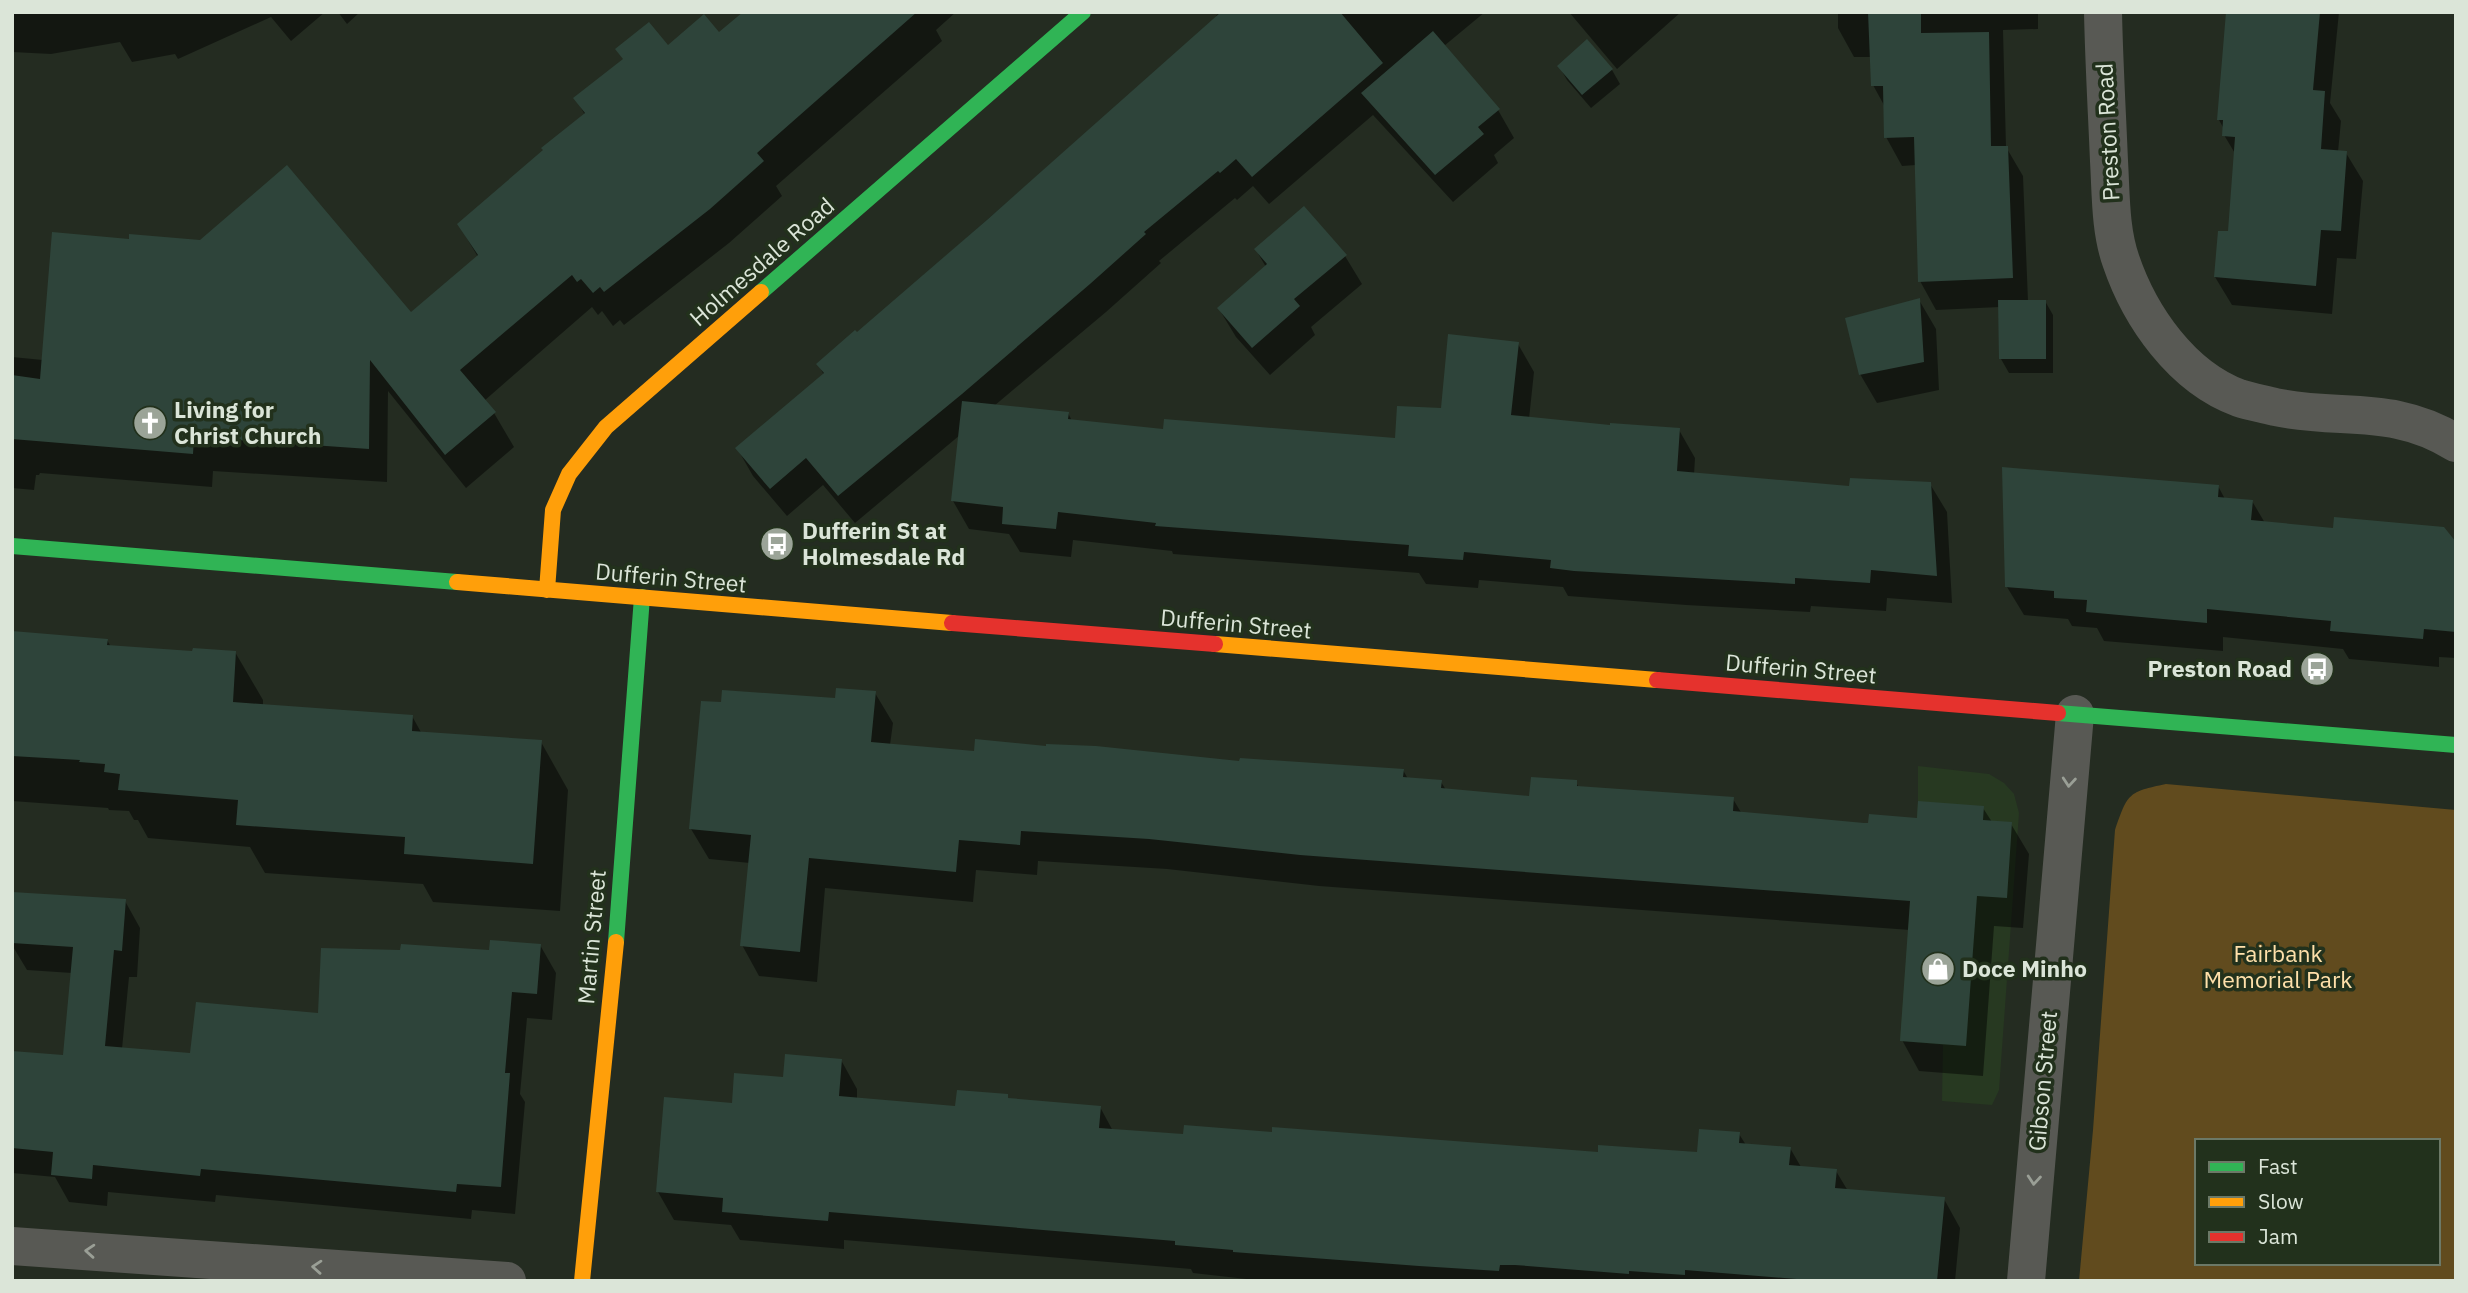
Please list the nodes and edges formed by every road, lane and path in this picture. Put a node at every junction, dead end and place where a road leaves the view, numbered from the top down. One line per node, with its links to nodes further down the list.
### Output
1 (1083, 12): 5 (main road, Holmesdale Road)
2 (2103, 12): 3 (street, Preston Road)
3 (2456, 443)
4 (12, 546): 5 (main road, Dufferin Street)
5 (547, 590): 6 (main road, Dufferin Street)
6 (642, 597): 7 (main road, Dufferin Street); 11 (main road, Martin Street)
7 (2076, 714): 8 (main road, Dufferin Street); 12 (street, Gibson Street, one-way to 12)
8 (2456, 745)
9 (12, 1246): 10 (street, one-way to 9)
10 (507, 1281)
11 (582, 1281)
12 (2026, 1281)

